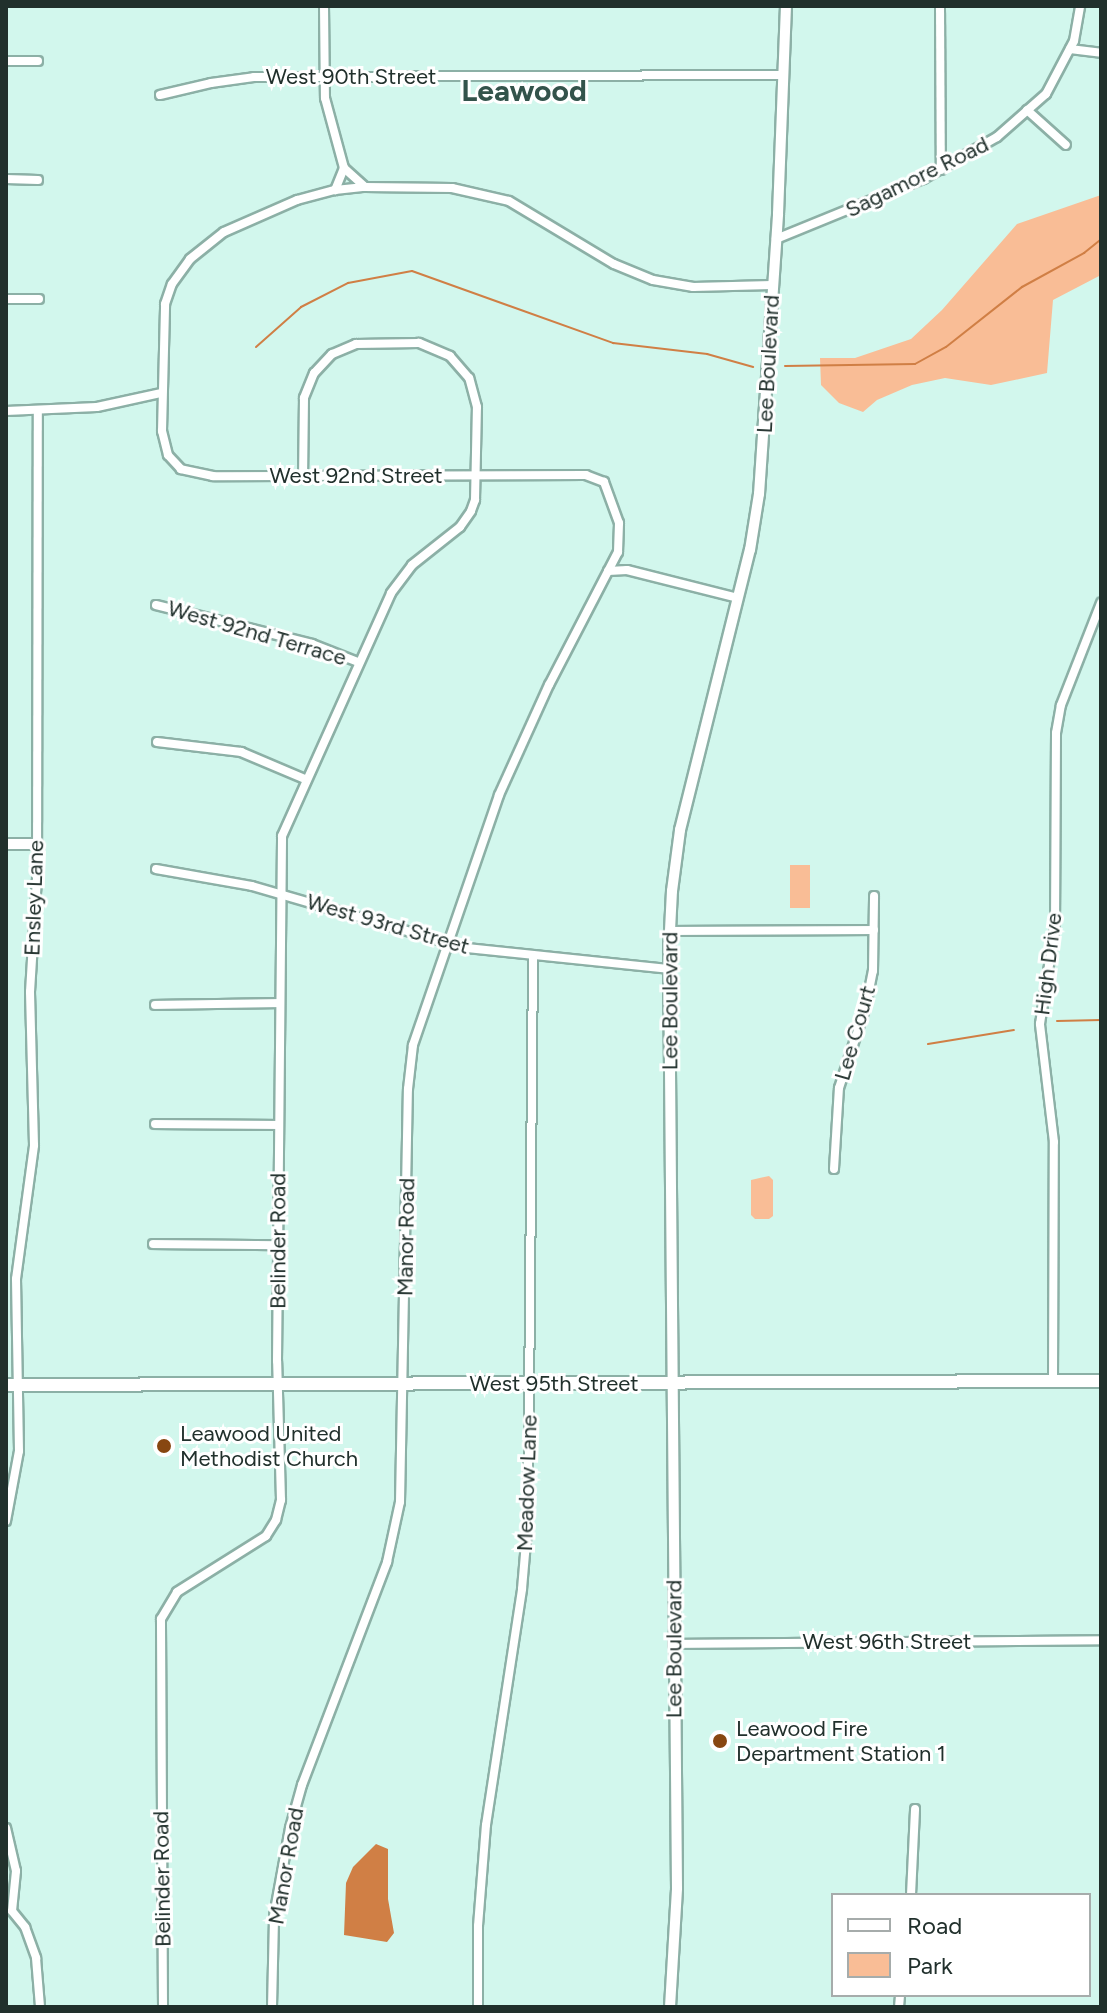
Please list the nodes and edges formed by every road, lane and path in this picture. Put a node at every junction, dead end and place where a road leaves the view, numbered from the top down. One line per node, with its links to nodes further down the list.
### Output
1 (324, 6): 10 (street)
2 (786, 6): 9 (street, Lee Boulevard)
3 (940, 6): 15 (street)
4 (1080, 6): 5 (street, Sagamore Road)
5 (1070, 49): 6 (street); 12 (street, Sagamore Road)
6 (1101, 53)
7 (6, 61): 8 (street)
8 (38, 61)
9 (784, 75): 10 (street, West 90th Street); 20 (street, Lee Boulevard)
10 (325, 77): 11 (street, West 90th Street); 14 (street)
11 (160, 95)
12 (1027, 110): 13 (street); 15 (street, Sagamore Road)
13 (1066, 145)
14 (344, 168): 18 (street); 19 (street)
15 (941, 170): 20 (street, Sagamore Road)
16 (6, 179): 17 (street)
17 (38, 180)
18 (365, 187): 19 (street, West 92nd Street); 21 (street, West 92nd Street)
19 (335, 190): 24 (street, West 92nd Street)
20 (776, 239): 21 (street, Lee Boulevard)
21 (772, 285): 32 (street, Lee Boulevard)
22 (6, 299): 23 (street)
23 (39, 299)
24 (161, 393): 25 (street); 27 (street, West 92nd Street)
25 (38, 410): 26 (street); 39 (street, Ensley Lane)
26 (6, 411)
27 (303, 476): 28 (street, West 92nd Street); 28 (street, Belinder Road)
28 (476, 476): 29 (street, West 92nd Street); 35 (street, Belinder Road)
29 (618, 552): 30 (street); 31 (street, Manor Road)
30 (627, 570): 31 (street); 32 (street)
31 (608, 571): 45 (street, Manor Road)
32 (738, 598): 44 (street, Lee Boulevard)
33 (1101, 603): 57 (street, High Drive)
34 (156, 605): 35 (street, West 92nd Terrace)
35 (358, 662): 37 (street, Belinder Road)
36 (157, 742): 37 (street)
37 (305, 779): 41 (street, Belinder Road)
38 (6, 844): 39 (street)
39 (37, 844): 56 (street, Ensley Lane)
40 (156, 869): 41 (street, West 93rd Street)
41 (279, 893): 45 (street, West 93rd Street); 48 (street, Belinder Road)
42 (874, 896): 43 (street, Lee Court)
43 (874, 930): 44 (street); 52 (street, Lee Court)
44 (670, 931): 47 (street, Lee Boulevard)
45 (445, 944): 46 (street, West 93rd Street); 63 (street, Manor Road)
46 (533, 956): 47 (street, West 93rd Street); 59 (street, Meadow Lane)
47 (669, 969): 60 (street, Lee Boulevard)
48 (279, 1003): 49 (street); 51 (street, Belinder Road)
49 (155, 1005)
50 (155, 1124): 51 (street)
51 (278, 1125): 54 (street, Belinder Road)
52 (834, 1169)
53 (153, 1244): 54 (street)
54 (278, 1245): 62 (street, Belinder Road)
55 (6, 1261): 56 (street)
56 (17, 1261): 61 (street, Ensley Lane)
57 (1053, 1381): 58 (main road, West 95th Street); 60 (main road, West 95th Street)
58 (1101, 1381)
59 (530, 1383): 60 (main road, West 95th Street); 63 (main road, West 95th Street); 74 (street, Meadow Lane)
60 (672, 1383): 66 (street, Lee Boulevard)
61 (12, 1385): 62 (main road, West 95th Street); 64 (street, Ensley Lane)
62 (280, 1385): 63 (main road, West 95th Street); 72 (street, Belinder Road)
63 (404, 1385): 73 (street, Manor Road)
64 (6, 1521)
65 (1101, 1640): 66 (street, West 96th Street)
66 (673, 1644): 75 (street, Lee Boulevard)
67 (915, 1809): 69 (street)
68 (6, 1828): 70 (street)
69 (911, 1893)
70 (9, 1912): 71 (street)
71 (40, 2007)
72 (163, 2007)
73 (272, 2007)
74 (478, 2007)
75 (670, 2007)

